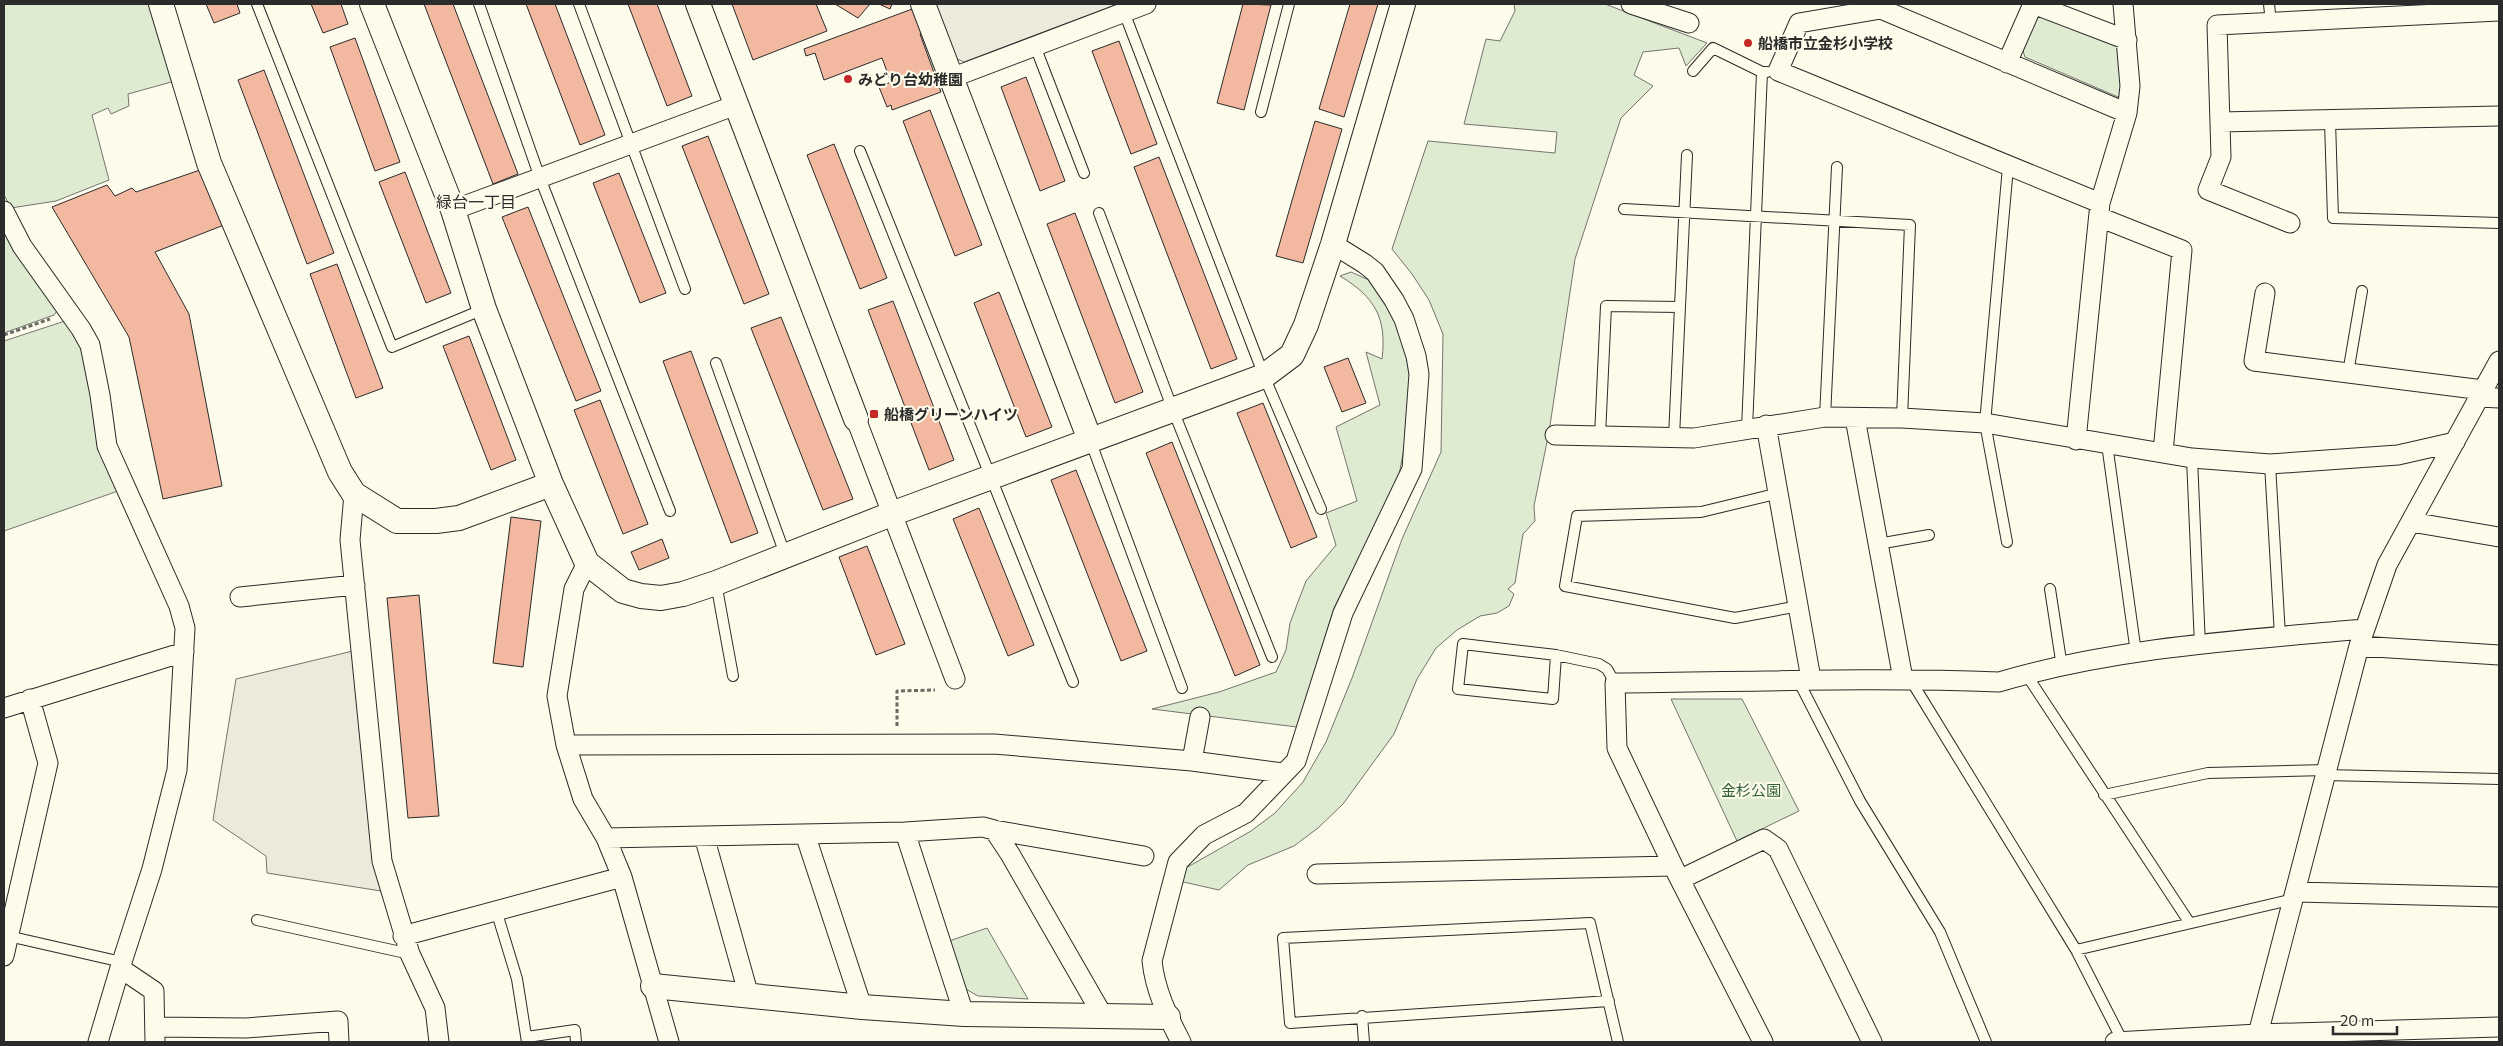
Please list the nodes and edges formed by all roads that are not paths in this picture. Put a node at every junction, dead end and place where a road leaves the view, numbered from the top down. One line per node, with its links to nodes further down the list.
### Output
1 (161, 4): 78 (street)
2 (257, 4): 52 (lane)
3 (372, 4): 38 (street)
4 (479, 4): 36 (lane)
5 (578, 4): 30 (lane)
6 (698, 4): 24 (street)
7 (923, 4): 23 (street)
8 (1146, 4): 15 (street)
9 (1289, 4): 25 (lane)
10 (1403, 4): 47 (street)
11 (1631, 4): 17 (street)
12 (2123, 4): 18 (street)
13 (2269, 4): 16 (lane)
14 (2499, 11): 16 (street)
15 (1124, 12): 19 (street); 56 (lane)
16 (2271, 23): 29 (street)
17 (1689, 24)
18 (2127, 40): 20 (street); 26 (street)
19 (1035, 46): 23 (street); 35 (lane)
20 (2007, 63): 22 (street); 26 (street)
21 (1693, 71): 22 (lane)
22 (1770, 72): 34 (street); 43 (lane)
23 (951, 78): 69 (street)
24 (736, 105): 30 (street); 62 (street)
25 (1261, 112)
26 (2127, 113): 39 (street)
27 (2499, 116): 28 (street)
28 (2330, 121): 29 (street); 46 (lane)
29 (2220, 122): 45 (street)
30 (631, 144): 36 (street); 48 (lane)
31 (860, 151): 76 (lane)
32 (1687, 155): 41 (lane)
33 (1837, 167): 44 (lane)
34 (2008, 167): 39 (street); 63 (lane)
35 (1084, 173)
36 (540, 178): 38 (street); 81 (lane)
37 (1624, 209): 41 (lane)
38 (453, 210): 52 (street)
39 (2100, 210): 70 (street); 73 (street)
40 (4, 211): 98 (street)
41 (1684, 212): 43 (lane); 51 (lane)
42 (1099, 213): 58 (lane)
43 (1756, 216): 44 (lane); 65 (lane)
44 (1835, 221): 59 (lane); 61 (lane)
45 (2290, 223)
46 (2499, 223)
47 (1333, 244): 56 (street); 118 (street)
48 (685, 289)
49 (2362, 291): 55 (lane)
50 (2265, 293): 55 (street)
51 (1679, 307): 67 (lane); 68 (lane)
52 (484, 309): 77 (street)
53 (2499, 361): 57 (street)
54 (716, 363): 88 (lane)
55 (2348, 373): 57 (street)
56 (1264, 376): 58 (street); 80 (lane)
57 (2487, 395): 71 (street)
58 (1173, 410): 69 (street); 102 (lane)
59 (1825, 416): 60 (street); 64 (street)
60 (1855, 418): 61 (street); 87 (street)
61 (1902, 418): 63 (street)
62 (856, 419): 82 (street)
63 (1985, 423): 70 (street); 86 (lane)
64 (1766, 425): 65 (street); 79 (street)
65 (1747, 429): 68 (street)
66 (1555, 435): 67 (street)
67 (1600, 436): 68 (street)
68 (1674, 437)
69 (1090, 440): 76 (street); 111 (lane)
70 (2076, 440): 72 (street)
71 (2455, 442): 75 (street); 83 (street)
72 (2107, 444): 73 (street); 99 (lane)
73 (2163, 452): 74 (street)
74 (2192, 458): 75 (street); 97 (lane)
75 (2270, 464): 95 (lane)
76 (990, 478): 82 (street); 109 (lane)
77 (551, 484): 78 (street); 89 (street)
78 (354, 494): 91 (street)
79 (1779, 494): 94 (street); 94 (lane)
80 (1321, 509)
81 (670, 512)
82 (894, 514): 88 (street); 106 (street)
83 (2410, 522): 85 (street); 96 (street)
84 (1929, 535): 87 (lane)
85 (2499, 537)
86 (2007, 542)
87 (1878, 544): 108 (street)
88 (786, 557): 90 (street)
89 (587, 563): 90 (street); 115 (street)
90 (716, 583): 105 (lane)
91 (355, 585): 93 (street); 136 (street)
92 (2050, 589): 103 (lane)
93 (240, 597)
94 (1798, 606): 107 (street)
95 (2280, 636): 96 (street); 97 (street)
96 (2362, 638): 101 (street); 117 (street)
97 (2200, 646): 99 (street)
98 (184, 652): 112 (street); 140 (street)
99 (2136, 652): 103 (street)
100 (1556, 655): 100 (lane); 110 (lane)
101 (2499, 655)
102 (1272, 657)
103 (2062, 667): 104 (street)
104 (2026, 674): 108 (street); 120 (lane)
105 (733, 676)
106 (955, 679)
107 (1804, 679): 108 (street); 110 (street); 165 (lane)
108 (1907, 679): 137 (lane)
109 (1073, 682)
110 (1615, 682): 127 (street)
111 (1182, 688)
112 (30, 699): 113 (street); 135 (street)
113 (4, 708)
114 (1200, 717): 116 (street)
115 (566, 745): 116 (street); 125 (street)
116 (1192, 761): 118 (street)
117 (2326, 772): 119 (lane); 120 (lane); 130 (street)
118 (1283, 773): 148 (street)
119 (2499, 779)
120 (2104, 795): 134 (lane)
121 (994, 830): 122 (street); 126 (street); 146 (street)
122 (905, 832): 123 (street); 145 (street)
123 (804, 834): 124 (street); 144 (street)
124 (704, 836): 125 (street); 142 (street)
125 (606, 838): 129 (street)
126 (1144, 856)
127 (1677, 872): 128 (street); 163 (street); 164 (street)
128 (1318, 874)
129 (622, 877): 132 (street); 141 (street)
130 (2295, 896): 131 (street); 134 (lane); 153 (street)
131 (2499, 897)
132 (496, 910): 136 (street); 154 (lane)
133 (257, 920): 138 (lane)
134 (2189, 922): 137 (lane)
135 (8, 936): 139 (street); 140 (lane)
136 (403, 936): 138 (street)
137 (2076, 950): 167 (lane)
138 (410, 954): 157 (street)
139 (4, 956)
140 (121, 965): 150 (street); 155 (street)
141 (653, 986): 142 (street); 159 (street)
142 (749, 996): 144 (street)
143 (1609, 1001): 147 (lane); 147 (lane); 162 (lane)
144 (862, 1008): 145 (street)
145 (964, 1014): 146 (street)
146 (1103, 1016): 148 (street)
147 (1362, 1016): 161 (lane)
148 (1168, 1017): 160 (street)
149 (2499, 1027): 152 (street)
150 (155, 1034): 151 (street)
151 (246, 1035): 156 (street)
152 (2318, 1037): 153 (street)
153 (2259, 1038): 167 (street)
154 (527, 1040): 158 (lane)
155 (98, 1042)
156 (339, 1042)
157 (439, 1042)
158 (576, 1042)
159 (668, 1042)
160 (1180, 1042)
161 (1364, 1042)
162 (1618, 1042)
163 (1763, 1042)
164 (1872, 1042)
165 (1986, 1042)
166 (2115, 1042): 167 (street)
167 (2123, 1042)

